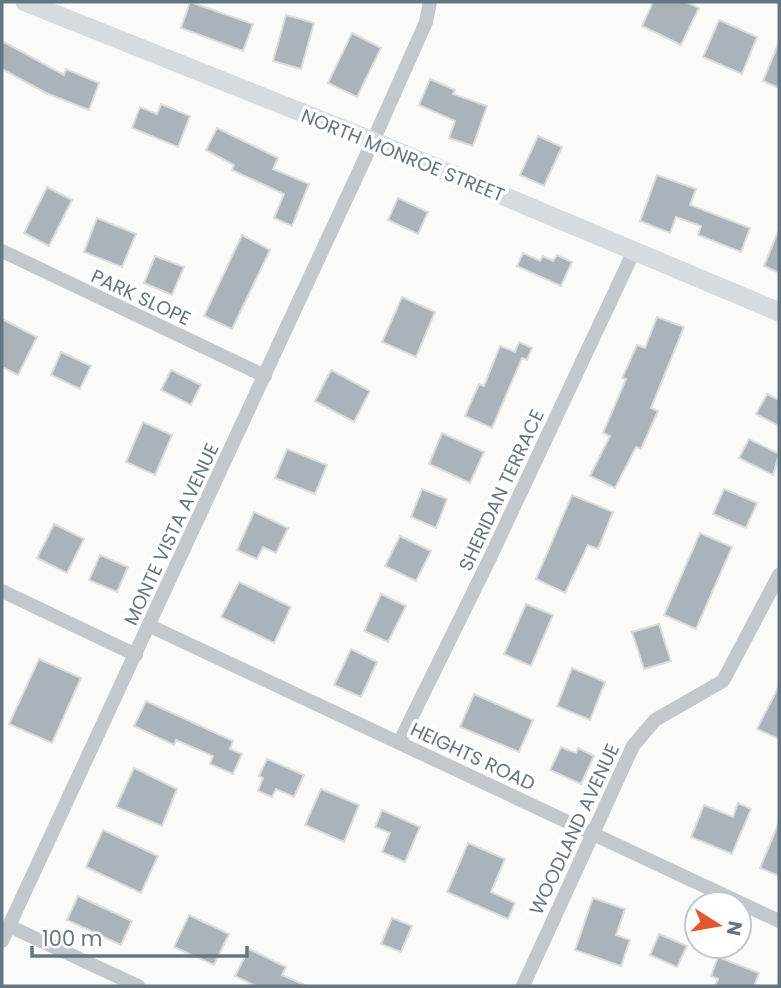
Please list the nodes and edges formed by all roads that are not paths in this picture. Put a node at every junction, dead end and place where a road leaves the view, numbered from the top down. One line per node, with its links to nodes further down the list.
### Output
1 (25, 2): 3 (main road, NORTH MONROE STREET)
2 (430, 2): 3 (street, MONTE VISTA AVENUE)
3 (373, 141): 5 (main road, NORTH MONROE STREET); 7 (street, MONTE VISTA AVENUE)
4 (2, 251): 7 (street, PARK SLOPE)
5 (634, 251): 6 (main road, NORTH MONROE STREET); 12 (street, SHERIDAN TERRACE)
6 (779, 312)
7 (265, 376): 10 (street, MONTE VISTA AVENUE)
8 (779, 576): 13 (street, WOODLAND AVENUE)
9 (2, 591): 11 (street)
10 (150, 626): 11 (street, MONTE VISTA AVENUE); 12 (street, HEIGHTS ROAD)
11 (136, 655): 15 (street, MONTE VISTA AVENUE)
12 (399, 743): 13 (street, HEIGHTS ROAD)
13 (592, 834): 14 (street, HEIGHTS ROAD); 18 (street, WOODLAND AVENUE)
14 (779, 921)
15 (9, 926): 16 (street, MONTE VISTA AVENUE); 17 (street)
16 (2, 941)
17 (138, 986)
18 (523, 986)

